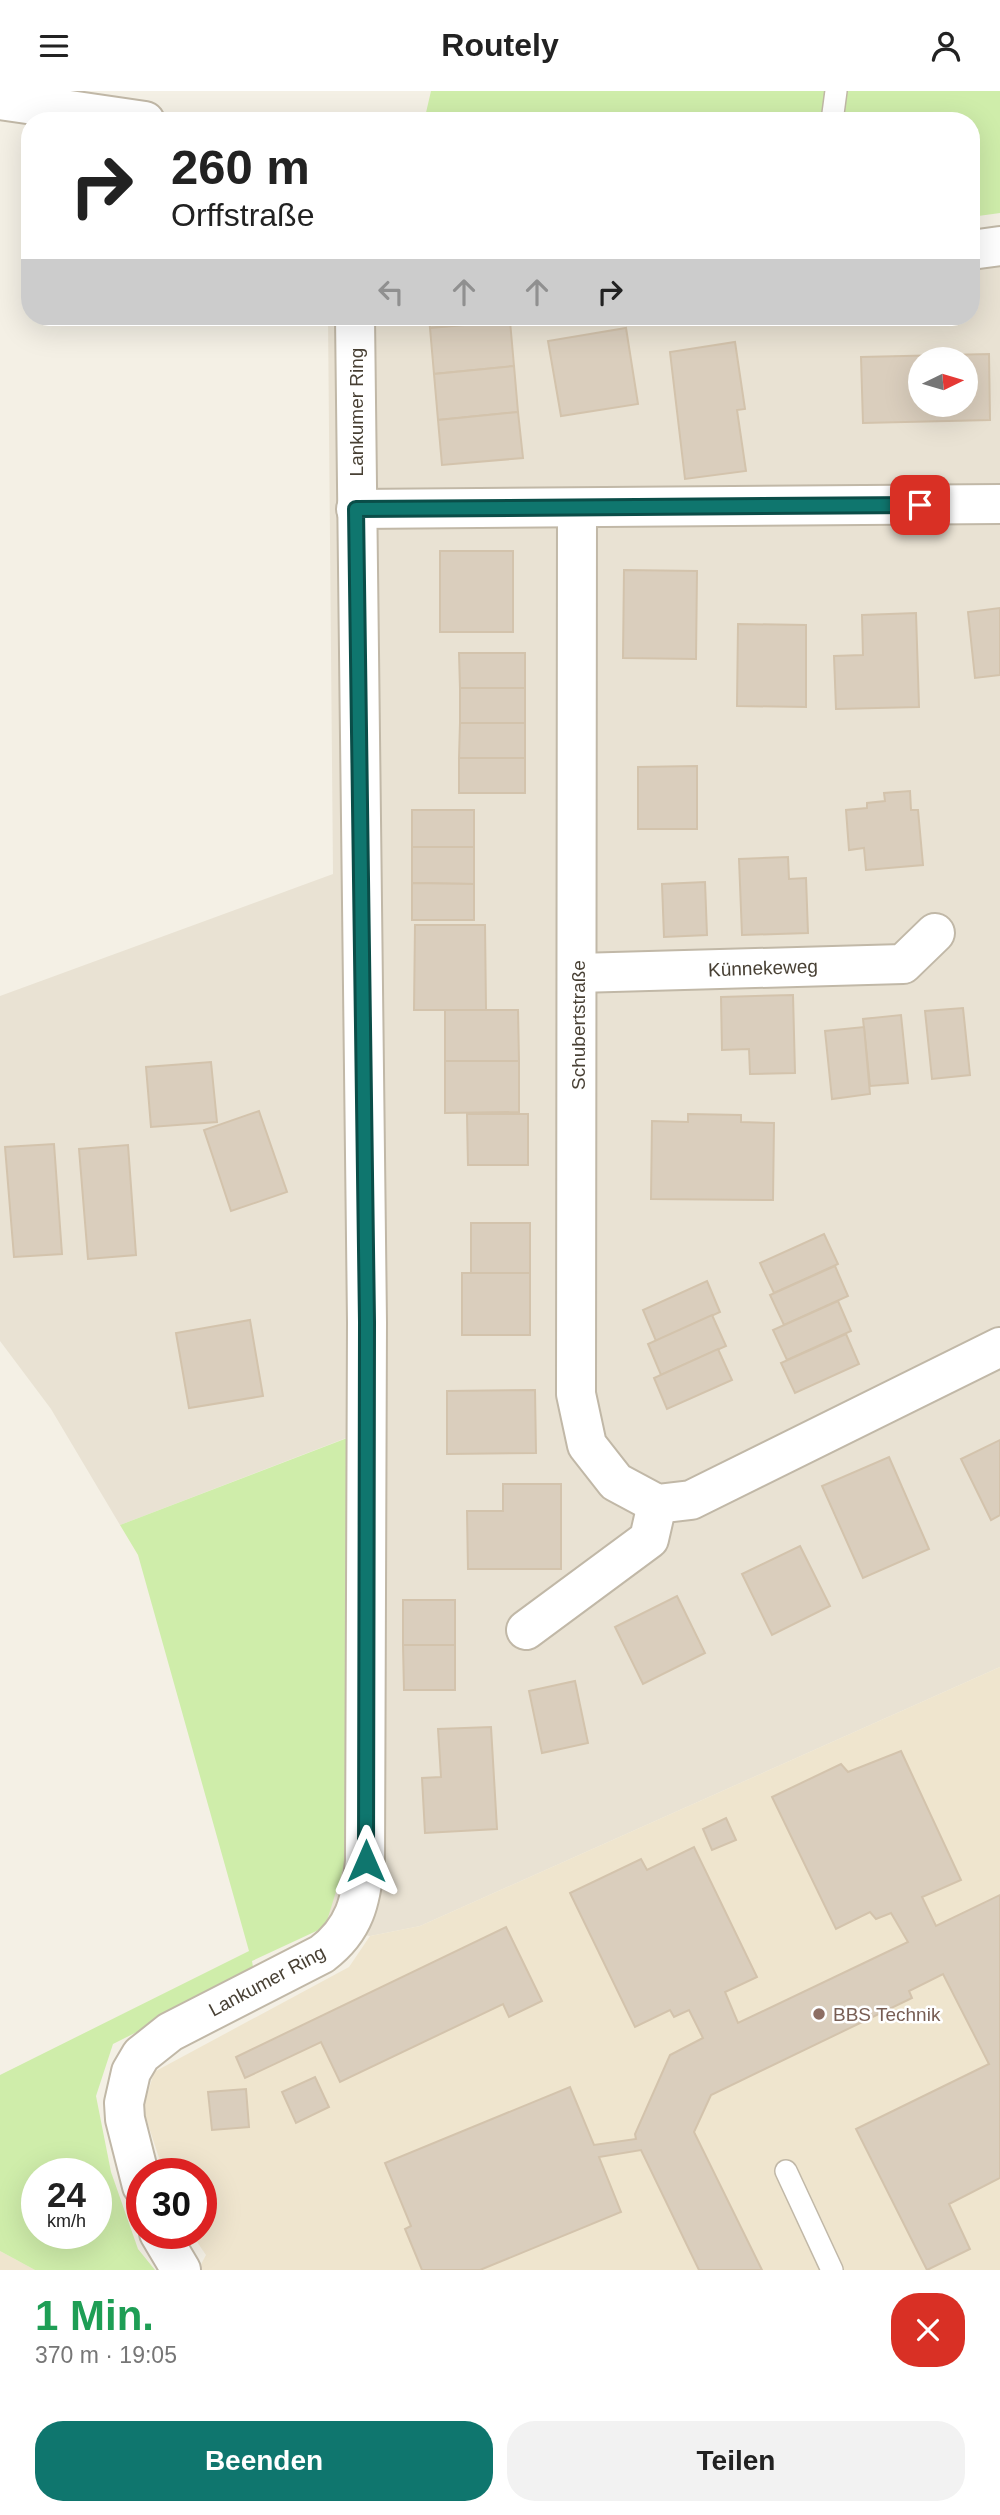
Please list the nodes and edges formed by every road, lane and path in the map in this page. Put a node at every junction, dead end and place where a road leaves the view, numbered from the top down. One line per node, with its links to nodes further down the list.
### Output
1 (836, 91): 4 (lane)
2 (0, 100): 3 (street)
3 (83, 112)
4 (833, 112)
5 (1000, 246): 6 (street)
6 (980, 249)
7 (355, 326): 9 (street, Lankumer Ring)
8 (1000, 504): 10 (street)
9 (356, 509): 10 (street); 16 (street, Lankumer Ring)
10 (576, 509): 12 (street, Schubertstraße)
11 (935, 933): 12 (street, Künnekeweg)
12 (578, 973): 14 (street, Schubertstraße)
13 (1000, 1347): 14 (street)
14 (657, 1504): 15 (street)
15 (526, 1630)
16 (135, 2158)
17 (786, 2171): 20 (lane)
18 (169, 2249): 19 (street)
19 (181, 2270)
20 (832, 2270)

